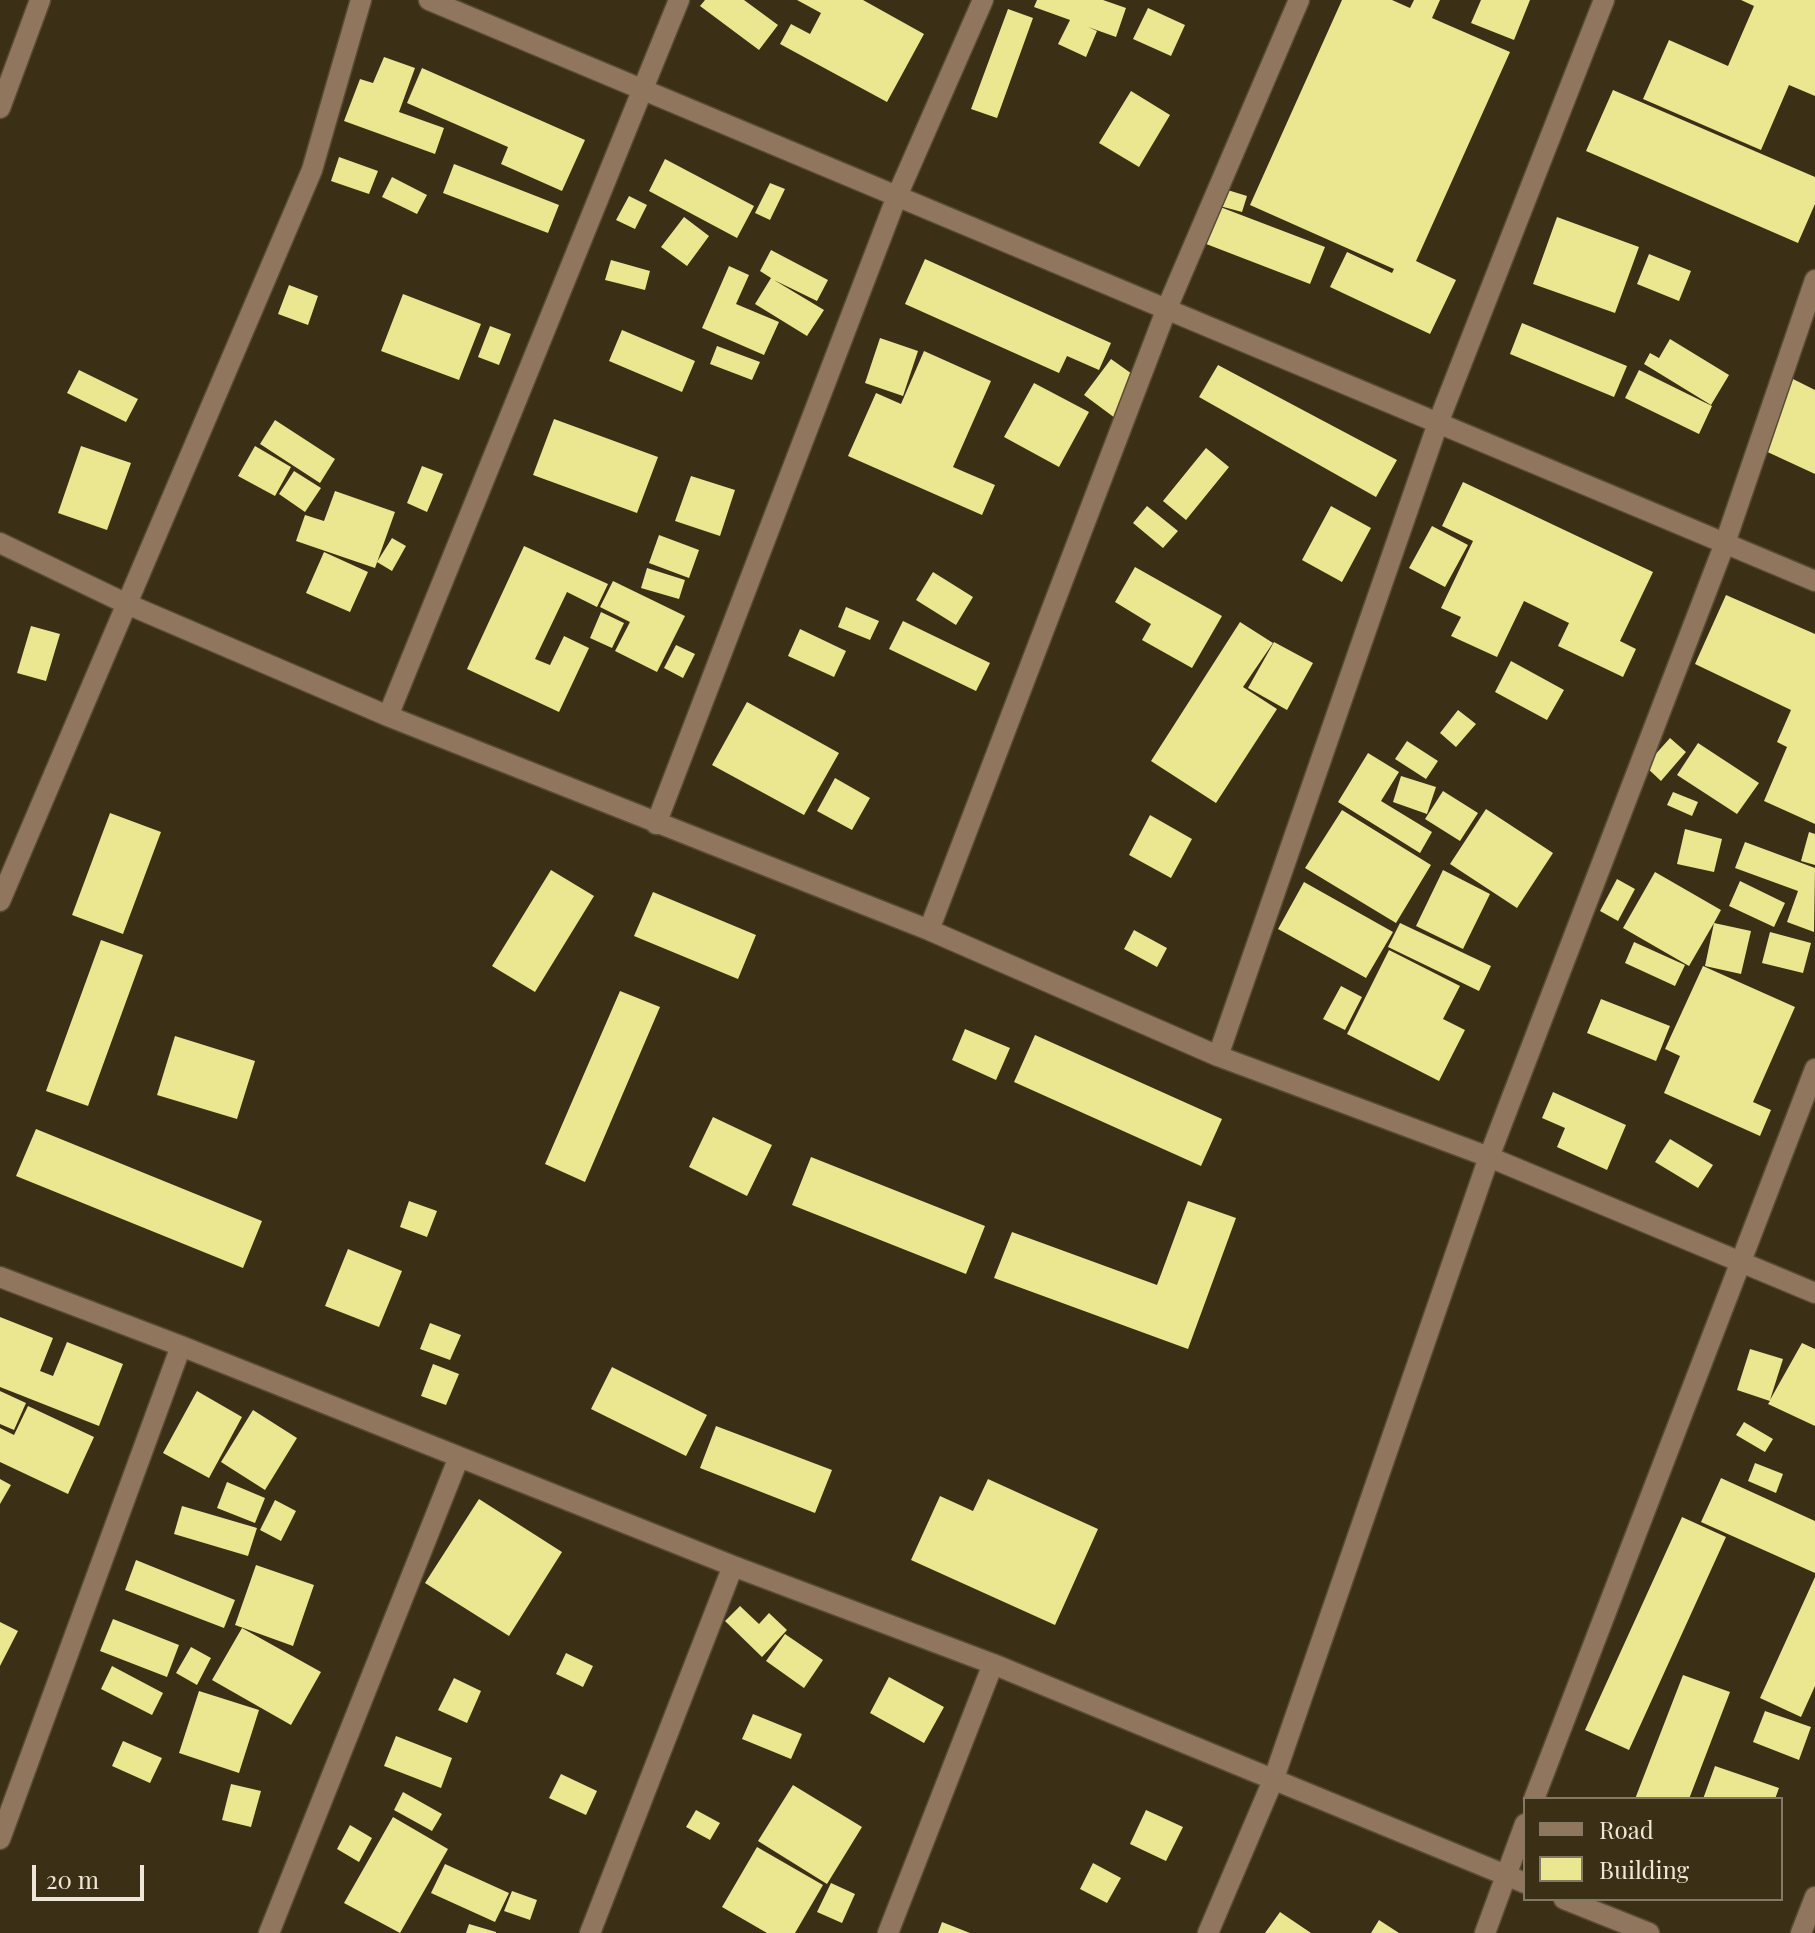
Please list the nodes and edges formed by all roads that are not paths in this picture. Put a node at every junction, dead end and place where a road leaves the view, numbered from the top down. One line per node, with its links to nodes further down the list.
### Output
1 (40, 0): 9 (street)
2 (361, 0): 17 (street)
3 (429, 0): 8 (street)
4 (679, 0): 8 (street)
5 (983, 0): 10 (street)
6 (1299, 0): 12 (street)
7 (1604, 0): 13 (street)
8 (643, 90): 10 (street); 18 (street)
9 (0, 108)
10 (897, 196): 12 (street); 19 (street)
11 (1815, 280): 15 (street)
12 (1167, 308): 13 (street); 21 (street)
13 (1438, 423): 15 (street); 22 (street)
14 (0, 543): 17 (street)
15 (1725, 543): 16 (street); 24 (street)
16 (1815, 581)
17 (127, 604): 18 (street); 20 (street)
18 (388, 716): 19 (street)
19 (656, 824): 21 (street)
20 (0, 901)
21 (929, 930): 22 (street)
22 (1218, 1056): 24 (street)
23 (1815, 1069): 25 (street)
24 (1489, 1157): 25 (street); 32 (street)
25 (1739, 1259): 27 (street); 33 (street)
26 (0, 1277): 28 (street)
27 (1815, 1293)
28 (181, 1346): 29 (street); 35 (street)
29 (459, 1457): 30 (street); 40 (street)
30 (733, 1566): 31 (street); 41 (street)
31 (993, 1664): 32 (street); 42 (street)
32 (1274, 1778): 36 (street); 43 (street)
33 (1535, 1797)
34 (1523, 1829): 36 (street)
35 (0, 1839)
36 (1505, 1876): 37 (street); 44 (street)
37 (1523, 1882)
38 (1815, 1897): 46 (street)
39 (1569, 1901): 45 (street)
40 (269, 1933)
41 (590, 1933)
42 (888, 1933)
43 (1208, 1933)
44 (1485, 1933)
45 (1649, 1933)
46 (1801, 1933)

